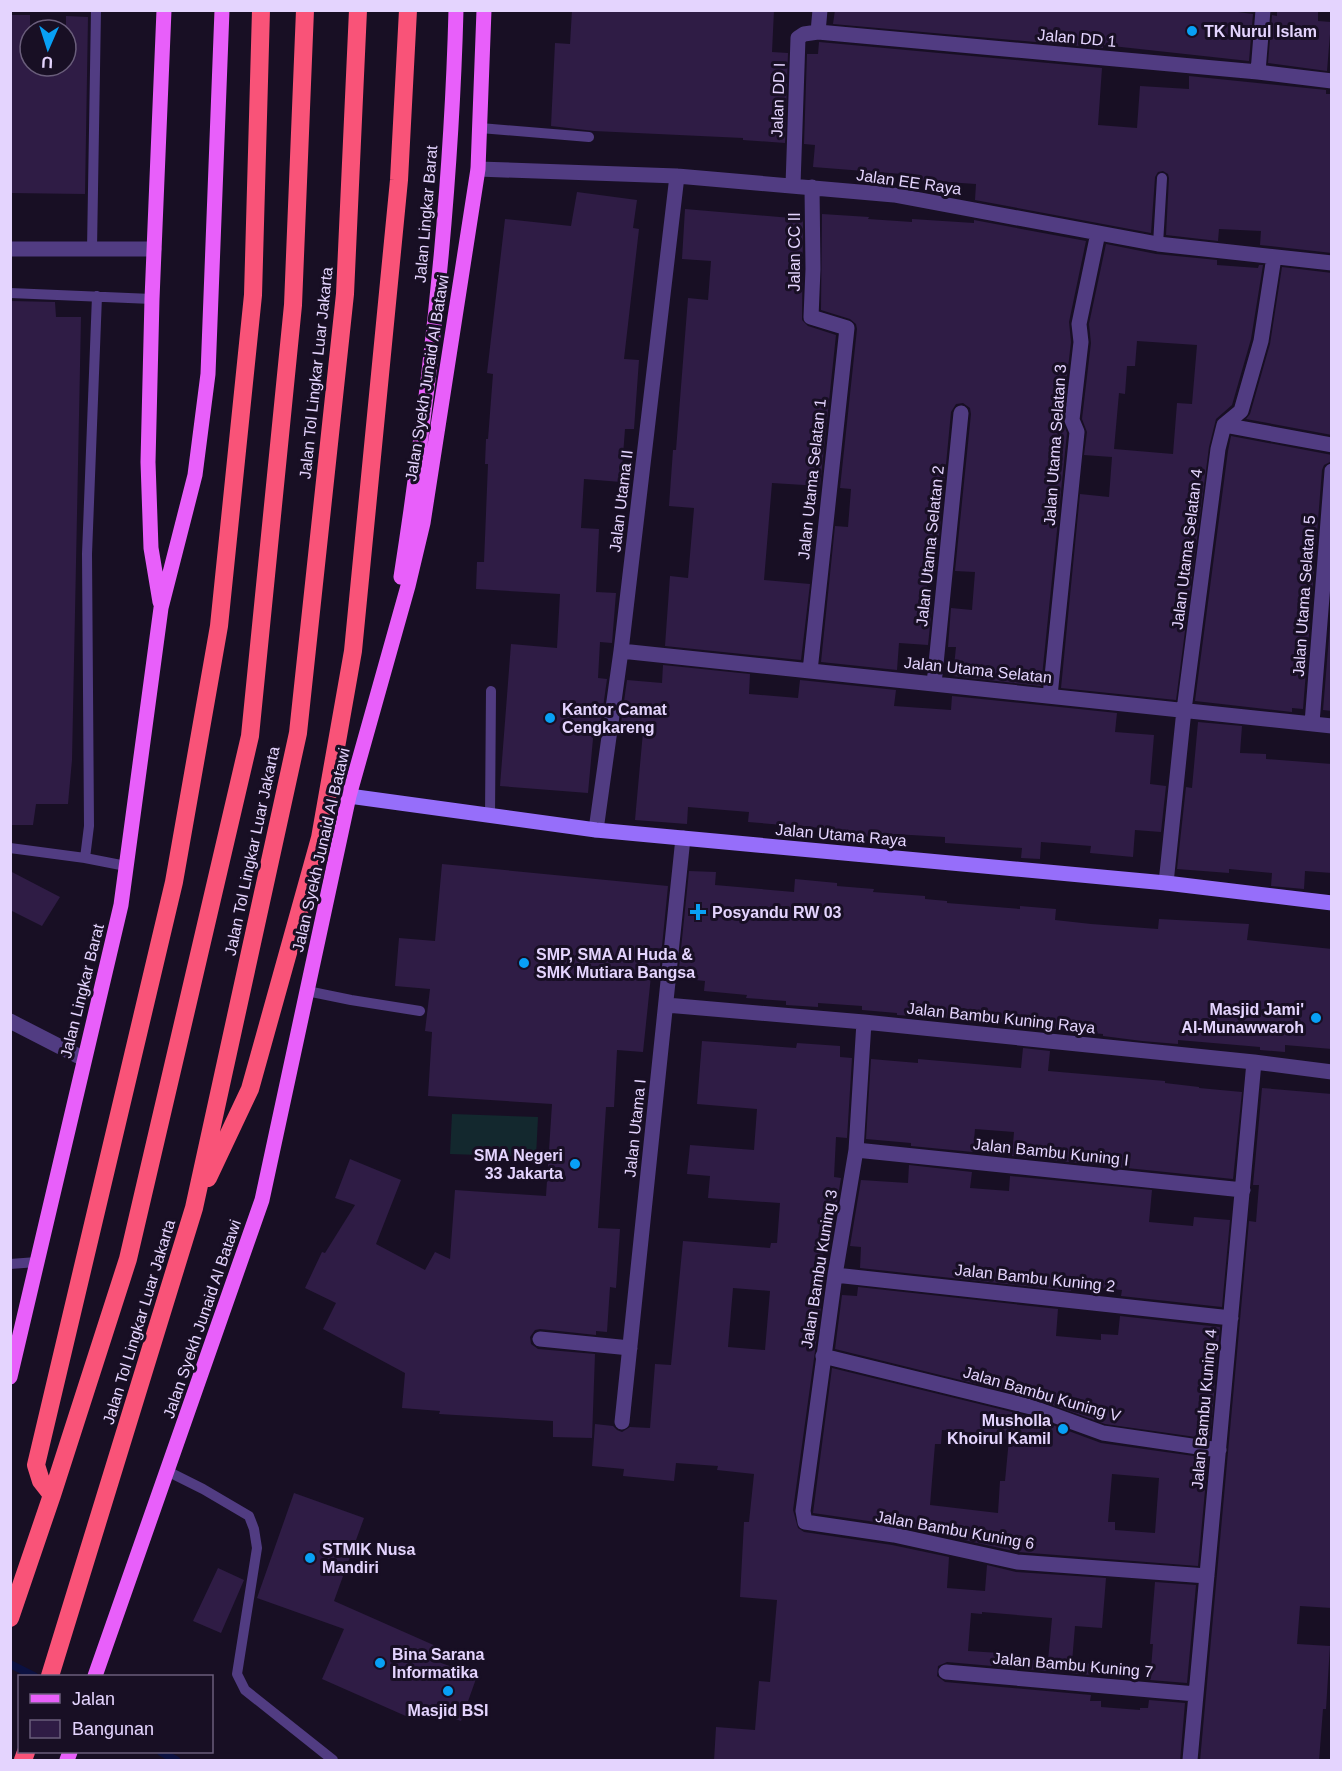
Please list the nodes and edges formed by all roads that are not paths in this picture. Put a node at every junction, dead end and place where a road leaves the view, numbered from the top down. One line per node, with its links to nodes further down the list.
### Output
1 (96, 10): 25 (lane)
2 (164, 10): 26 (main road, Jalan Lingkar Barat)
3 (222, 10): 37 (main road, Jalan Lingkar Barat)
4 (261, 10): 78 (highway)
5 (305, 10): 78 (highway, Jalan Tol Lingkar Luar Jakarta)
6 (358, 10): 66 (highway, Jalan Tol Lingkar Luar Jakarta)
7 (408, 10): 66 (highway)
8 (456, 10): 39 (main road, Jalan Lingkar Barat)
9 (484, 10): 15 (main road, Jalan Syekh Junaid Al Batawi)
10 (820, 10): 12 (street)
11 (1263, 10): 13 (street)
12 (818, 32): 13 (street, Jalan DD 1); 20 (street, Jalan DD I)
13 (1258, 72): 14 (street, Jalan DD 1)
14 (1332, 81)
15 (480, 128): 16 (lane); 17 (main road, Jalan Syekh Junaid Al Batawi)
16 (589, 137)
17 (478, 169): 18 (street, Jalan EE Raya); 39 (main road, Jalan Syekh Junaid Al Batawi)
18 (677, 176): 20 (street, Jalan EE Raya); 38 (street, Jalan Utama II)
19 (1162, 178): 23 (lane)
20 (792, 185): 21 (street, Jalan EE Raya)
21 (812, 187): 22 (street, Jalan EE Raya); 32 (street, Jalan CC II)
22 (1098, 234): 23 (street, Jalan EE Raya); 43 (street, Jalan Utama Selatan 3)
23 (1158, 244): 27 (street, Jalan EE Raya)
24 (10, 249): 25 (street)
25 (92, 249): 26 (street)
26 (154, 249): 31 (main road, Jalan Lingkar Barat)
27 (1274, 257): 28 (street, Jalan EE Raya); 34 (street, Jalan Utama Selatan 4)
28 (1332, 263)
29 (10, 293): 30 (lane)
30 (97, 296): 31 (lane); 52 (lane)
31 (152, 299): 37 (main road, Jalan Lingkar Barat)
32 (811, 317): 40 (street, Jalan Utama Selatan 1)
33 (961, 413): 41 (street, Jalan Utama Selatan 2)
34 (1224, 425): 35 (street); 44 (street, Jalan Utama Selatan 4)
35 (1332, 445)
36 (1332, 471): 45 (street, Jalan Utama Selatan 5)
37 (161, 608): 53 (main road, Jalan Lingkar Barat)
38 (621, 651): 40 (street, Jalan Utama Selatan); 49 (street, Jalan Utama II)
39 (386, 668): 47 (main road, Jalan Syekh Junaid Al Batawi)
40 (810, 671): 41 (street, Jalan Utama Selatan)
41 (934, 684): 43 (street, Jalan Utama Selatan)
42 (491, 691): 48 (lane)
43 (1050, 696): 44 (street, Jalan Utama Selatan)
44 (1184, 710): 45 (street, Jalan Utama Selatan); 54 (street, Jalan Utama Selatan 4)
45 (1312, 723): 46 (street, Jalan Utama Selatan)
46 (1332, 726)
47 (349, 796): 48 (main road, Jalan Utama Raya); 56 (main road, Jalan Syekh Junaid Al Batawi)
48 (490, 816): 49 (main road, Jalan Utama Raya)
49 (596, 830): 50 (main road, Jalan Utama Raya)
50 (683, 838): 54 (main road, Jalan Utama Raya); 57 (street, Jalan Utama I)
51 (10, 848): 52 (lane)
52 (86, 858): 53 (lane)
53 (126, 866): 61 (main road, Jalan Lingkar Barat)
54 (1166, 883): 55 (main road, Jalan Utama Raya)
55 (1332, 903)
56 (307, 991): 58 (lane); 77 (main road, Jalan Syekh Junaid Al Batawi)
57 (666, 1005): 60 (street, Jalan Bambu Kuning Raya); 72 (street, Jalan Utama I)
58 (420, 1011)
59 (10, 1021): 61 (street)
60 (864, 1022): 62 (street, Jalan Bambu Kuning Raya); 64 (street, Jalan Bambu Kuning 3)
61 (84, 1059): 67 (main road, Jalan Lingkar Barat)
62 (1254, 1062): 63 (street, Jalan Bambu Kuning Raya); 65 (street, Jalan Bambu Kuning 4)
63 (1332, 1072)
64 (856, 1150): 65 (street, Jalan Bambu Kuning I); 69 (street, Jalan Bambu Kuning 3)
65 (1243, 1190): 70 (street, Jalan Bambu Kuning 4)
66 (194, 1208): 83 (highway, Jalan Tol Lingkar Luar Jakarta)
67 (37, 1262): 68 (lane); 74 (main road, Jalan Lingkar Barat)
68 (10, 1264)
69 (835, 1275): 70 (street, Jalan Bambu Kuning 2); 73 (street, Jalan Bambu Kuning 3)
70 (1231, 1318): 76 (street, Jalan Bambu Kuning 4)
71 (540, 1339): 72 (street)
72 (630, 1348): 75 (street, Jalan Utama I)
73 (823, 1356): 76 (street, Jalan Bambu Kuning V); 79 (street, Jalan Bambu Kuning 3)
74 (11, 1372)
75 (622, 1422)
76 (1219, 1450): 80 (street, Jalan Bambu Kuning 4)
77 (167, 1471): 84 (main road, Jalan Syekh Junaid Al Batawi); 86 (lane)
78 (52, 1495): 81 (highway, Jalan Tol Lingkar Luar Jakarta)
79 (805, 1522): 80 (street, Jalan Bambu Kuning 6)
80 (1207, 1576): 85 (street, Jalan Bambu Kuning 4)
81 (12, 1613)
82 (946, 1672): 85 (street, Jalan Bambu Kuning 7)
83 (51, 1675)
84 (96, 1675)
85 (1196, 1694): 87 (street, Jalan Bambu Kuning 4)
86 (333, 1761)
87 (1190, 1761)

